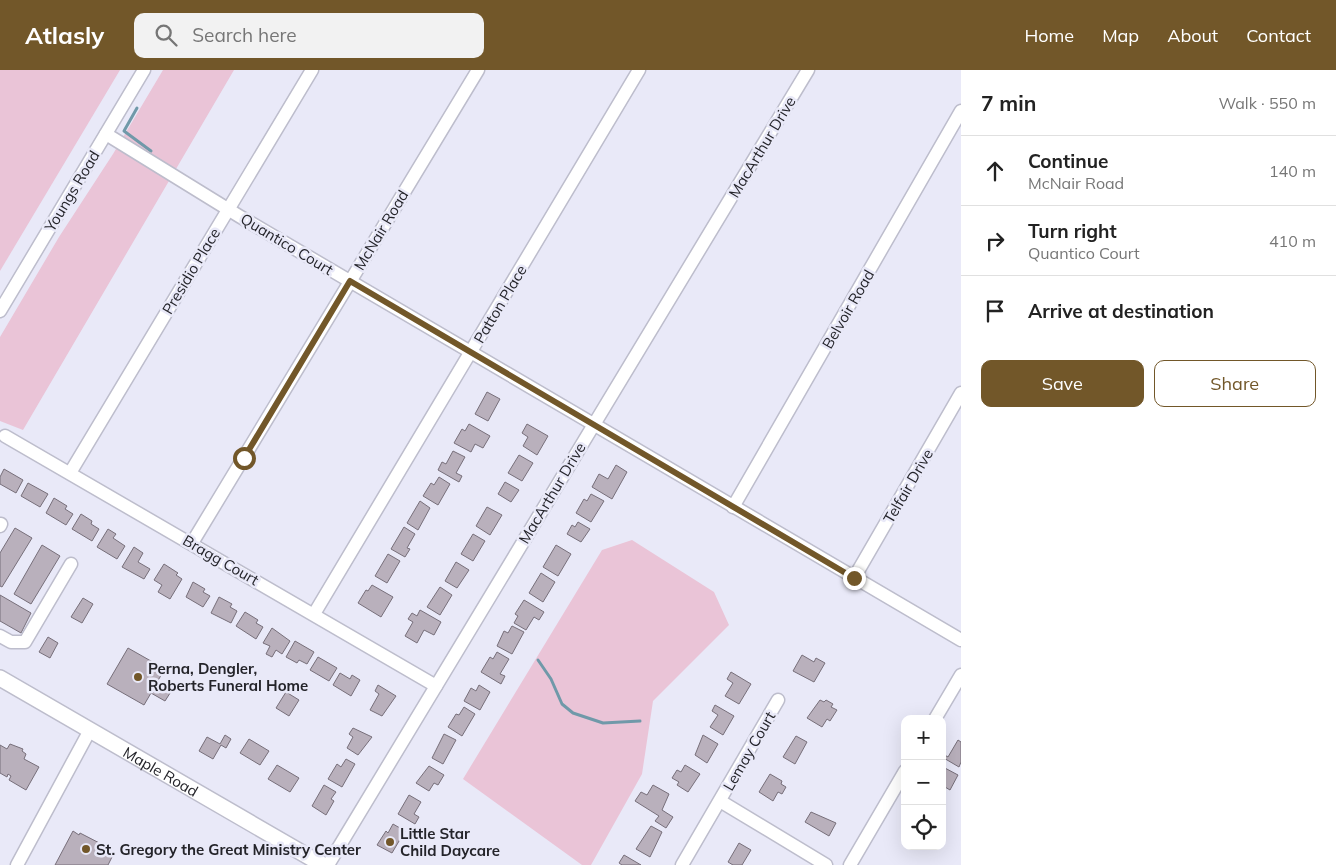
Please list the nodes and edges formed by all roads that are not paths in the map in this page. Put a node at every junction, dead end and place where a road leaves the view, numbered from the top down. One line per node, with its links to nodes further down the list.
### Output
1 (144, 70): 7 (street, Youngs Road)
2 (312, 70): 8 (street, Presidio Place)
3 (478, 70): 9 (street, McNair Road)
4 (639, 70): 11 (street, Patton Place)
5 (808, 70): 13 (street, MacArthur Drive)
6 (960, 117): 16 (street, Belvoir Road)
7 (106, 134): 8 (street, Quantico Court); 10 (street, Youngs Road)
8 (229, 209): 9 (street, Quantico Court); 15 (street, Presidio Place)
9 (350, 281): 11 (street, Quantico Court); 17 (street, McNair Road)
10 (0, 311)
11 (472, 352): 13 (street, Quantico Court); 20 (street, Patton Place)
12 (961, 393): 19 (street, Telfair Drive)
13 (593, 423): 16 (street, Quantico Court); 25 (street, MacArthur Drive)
14 (5, 436): 15 (street, Bragg Court)
15 (70, 473): 17 (street, Bragg Court)
16 (733, 506): 19 (street, Quantico Court)
17 (192, 544): 20 (street, Bragg Court)
18 (71, 564): 21 (street)
19 (854, 578): 22 (street, Quantico Court)
20 (314, 614): 25 (street, Bragg Court)
21 (0, 636)
22 (961, 640)
23 (961, 675): 27 (street)
24 (0, 678): 28 (main road, Maple Road)
25 (436, 686): 33 (street, MacArthur Drive)
26 (778, 700): 30 (street, Lemay Court)
27 (938, 715)
28 (90, 730): 31 (street); 32 (main road, Maple Road)
29 (901, 778): 36 (street)
30 (720, 801): 34 (street, Lemay Court); 35 (street, Lemay Court)
31 (17, 865)
32 (323, 865)
33 (328, 865)
34 (682, 865)
35 (826, 865)
36 (850, 865)

